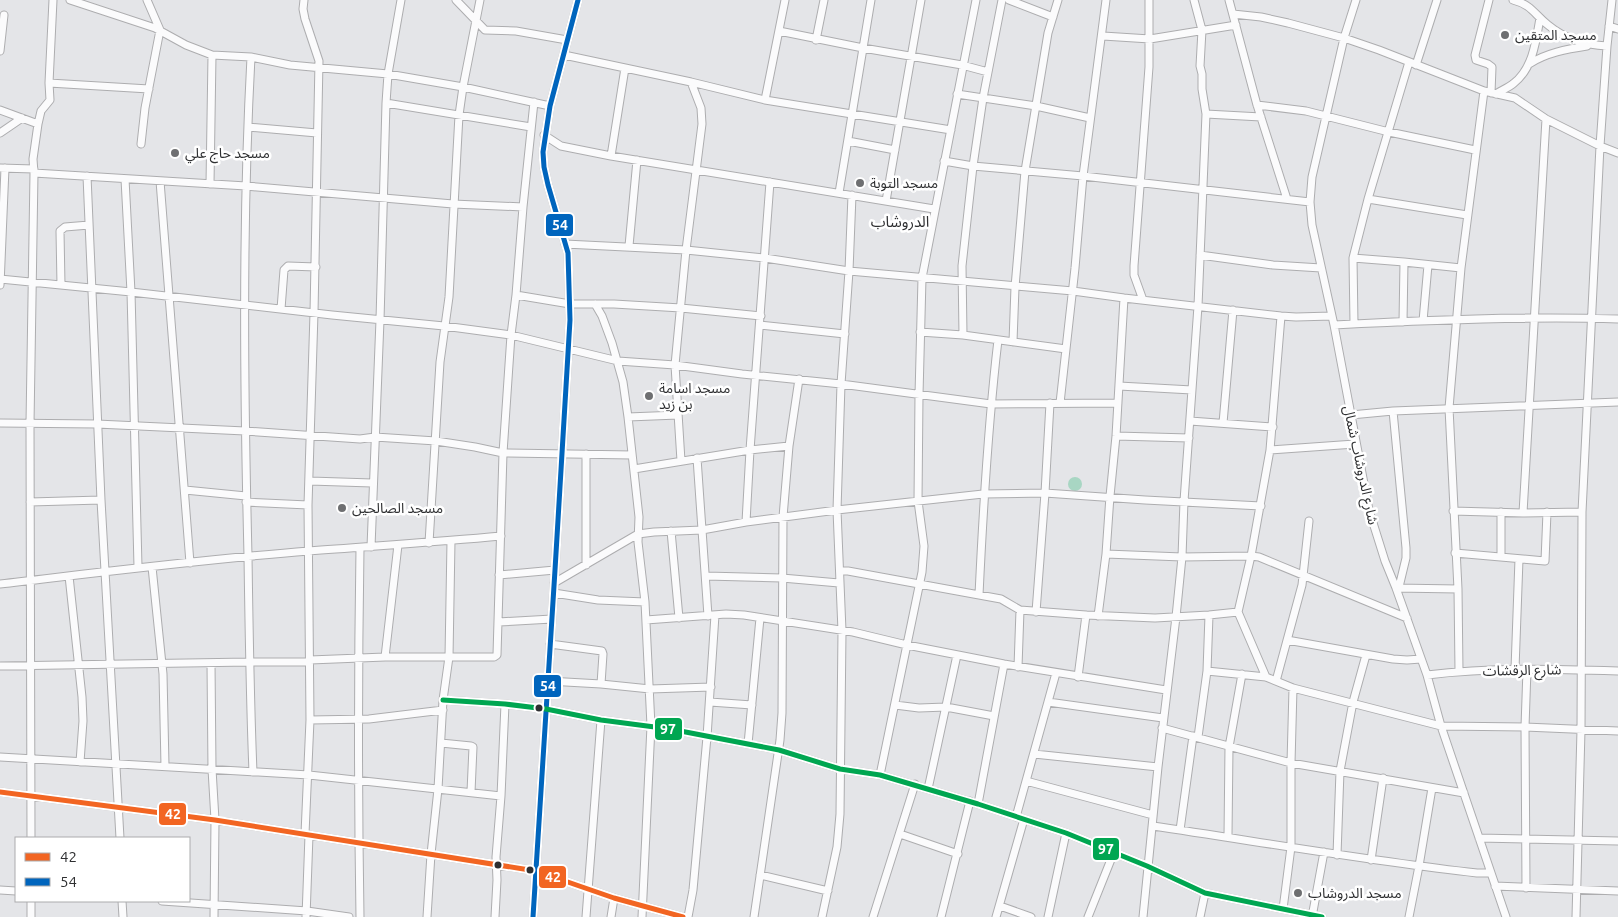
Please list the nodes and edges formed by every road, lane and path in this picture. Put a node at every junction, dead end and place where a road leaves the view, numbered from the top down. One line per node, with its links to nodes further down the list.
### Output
1 (53, 0): 59 (street)
2 (70, 0): 35 (street)
3 (147, 0): 35 (street)
4 (304, 0): 54 (street)
5 (401, 0): 57 (street)
6 (456, 0): 31 (street)
7 (480, 0): 31 (street)
8 (578, 0): 41 (street)
9 (785, 0): 37 (street)
10 (824, 0): 42 (street)
11 (871, 0): 45 (street)
12 (921, 0): 49 (street)
13 (976, 0): 52 (street)
14 (1002, 0): 56 (street)
15 (1009, 0): 26 (street)
16 (1058, 0): 29 (street)
17 (1106, 0): 38 (street)
18 (1150, 0): 39 (street)
19 (1194, 0): 36 (street)
20 (1229, 0): 27 (street)
21 (1356, 0): 40 (street, شارع الدروشاب شمال)
22 (1438, 0): 51 (street)
23 (1489, 0): 62 (street)
24 (1513, 0): 30 (street)
25 (1612, 0): 33 (street)
26 (1025, 2): 29 (street)
27 (1233, 14): 32 (street); 40 (street)
28 (4, 15): 46 (street)
29 (1053, 17): 70 (street)
30 (1540, 18): 43 (street); 53 (street)
31 (476, 20): 41 (street); 60 (street)
32 (1236, 25): 36 (street); 68 (street)
33 (1609, 26): 34 (street); 44 (street)
34 (1618, 29)
35 (160, 30): 47 (street); 61 (street)
36 (1202, 30): 39 (street); 73 (street)
37 (779, 31): 42 (street); 65 (street)
38 (1103, 36): 39 (street); 78 (street)
39 (1150, 38): 108 (street)
40 (1344, 38): 51 (street); 75 (street, شارع الدروشاب شمال)
41 (567, 40): 48 (street)
42 (816, 40): 45 (street)
43 (1592, 46): 44 (street); 53 (street)
44 (1607, 46): 91 (street)
45 (863, 48): 49 (street); 72 (street)
46 (0, 51)
47 (212, 55): 50 (street); 109 (street)
48 (564, 55): 55 (street); 69 (street)
49 (911, 56): 52 (street); 80 (street)
50 (252, 58): 54 (street); 82 (street)
51 (1413, 63): 62 (street); 85 (street)
52 (962, 65): 56 (street); 63 (street)
53 (1528, 65): 62 (street)
54 (319, 67): 57 (street); 87 (street)
55 (625, 68): 58 (street); 95 (street)
56 (988, 72): 64 (street)
57 (388, 74): 60 (street); 67 (street)
58 (691, 82): 65 (street); 100 (street)
59 (49, 83): 61 (street); 81 (street)
60 (463, 86): 66 (street); 74 (street)
61 (149, 89): 90 (street)
62 (1490, 92): 79 (street); 93 (street)
63 (957, 94): 64 (street); 84 (street)
64 (983, 98): 70 (street); 98 (street)
65 (765, 100): 72 (street)
66 (534, 102): 69 (street); 83 (street)
67 (386, 103): 74 (street); 115 (street)
68 (1257, 105): 75 (street); 76 (street)
69 (550, 106): 88 (street)
70 (1036, 106): 78 (street); 102 (street)
71 (0, 110): 77 (street)
72 (853, 114): 80 (street); 89 (street)
73 (1206, 114): 76 (street); 111 (street)
74 (459, 115): 83 (street); 120 (street)
75 (1325, 116): 85 (street); 119 (street, شارع الدروشاب شمال)
76 (1261, 117): 116 (street)
77 (22, 118): 81 (street); 86 (street)
78 (1090, 118): 104 (street)
79 (1546, 119): 91 (street); 162 (street)
80 (899, 122): 84 (street); 92 (street)
81 (38, 124): 101 (street)
82 (248, 127): 87 (street); 110 (street)
83 (531, 127): 121 (street)
84 (951, 130): 97 (street)
85 (1389, 132): 93 (street); 117 (street)
86 (0, 133)
87 (317, 133): 112 (street)
88 (544, 135): 95 (street); 125 (street)
89 (848, 140): 92 (street); 113 (street)
90 (141, 144)
91 (1600, 146): 94 (street); 163 (street)
92 (895, 150): 118 (street)
93 (1475, 150): 123 (street)
94 (1618, 153)
95 (611, 156): 96 (street)
96 (637, 160): 100 (street); 126 (street)
97 (944, 162): 98 (street); 122 (street)
98 (973, 166): 102 (street); 140 (street)
99 (2, 168): 101 (street); 138 (street)
100 (696, 169): 107 (street); 127 (street)
101 (34, 171): 103 (street); 139 (street)
102 (1025, 171): 104 (street); 143 (street)
103 (87, 176): 105 (street); 124 (street)
104 (1083, 176): 108 (street); 145 (street)
105 (125, 179): 106 (street); 146 (street)
106 (160, 181): 109 (street); 148 (street)
107 (770, 182): 113 (street); 129 (street)
108 (1140, 183): 111 (street); 150 (street)
109 (210, 184): 110 (street)
110 (246, 186): 112 (street); 153 (street)
111 (1203, 190): 116 (street); 128 (street)
112 (316, 192): 115 (street); 133 (street)
113 (839, 193): 114 (street)
114 (852, 195): 118 (street); 136 (street)
115 (383, 199): 120 (street); 166 (street)
116 (1287, 199): 119 (street)
117 (1368, 199): 123 (street); 130 (street)
118 (886, 201): 122 (street)
119 (1310, 202): 134 (street, شارع الدروشاب شمال)
120 (453, 204): 121 (street); 172 (street)
121 (522, 208): 147 (street)
122 (934, 210): 137 (street)
123 (1467, 215): 135 (street)
124 (89, 225): 141 (street); 144 (street)
125 (565, 244): 126 (street); 151 (street)
126 (629, 246): 127 (street)
127 (686, 250): 129 (street); 155 (street)
128 (1200, 255): 134 (street); 154 (street)
129 (765, 258): 136 (street); 159 (street)
130 (1353, 258): 131 (street); 169 (street)
131 (1404, 262): 132 (street); 168 (street)
132 (1428, 264): 135 (street); 167 (street)
133 (316, 267): 156 (street); 158 (street)
134 (1320, 268): 161 (street, شارع الدروشاب شمال)
135 (1461, 268): 164 (street)
136 (849, 271): 137 (street); 174 (street)
137 (922, 278): 140 (street); 173 (street)
138 (0, 279): 139 (street); 142 (street)
139 (34, 282): 141 (street); 204 (street)
140 (961, 282): 143 (street); 176 (street)
141 (61, 284): 144 (street)
142 (0, 285)
143 (1015, 286): 145 (street); 178 (street)
144 (92, 288): 146 (street); 205 (street)
145 (1073, 291): 149 (street); 180 (street)
146 (131, 292): 148 (street); 206 (street)
147 (516, 295): 151 (street); 175 (street)
148 (169, 296): 153 (street); 208 (street)
149 (1124, 298): 150 (street); 186 (street)
150 (1143, 300): 154 (street)
151 (570, 304): 152 (street); 179 (street)
152 (595, 304): 155 (street); 181 (street)
153 (244, 305): 156 (street); 209 (street)
154 (1198, 306): 157 (street); 187 (street)
155 (681, 308): 159 (street); 182 (street)
156 (281, 309): 158 (street)
157 (1233, 310): 160 (street); 203 (street)
158 (314, 313): 166 (street); 210 (street)
159 (761, 316): 170 (street)
160 (1281, 316): 161 (street); 207 (street)
161 (1332, 316): 171 (street, شارع الدروشاب شمال)
162 (1536, 318): 163 (street); 164 (street); 195 (street)
163 (1592, 318): 165 (street); 193 (street)
164 (1456, 319): 167 (street); 196 (street)
165 (1618, 319)
166 (380, 320): 172 (street); 212 (street)
167 (1423, 321): 168 (street)
168 (1402, 322): 169 (street)
169 (1354, 324): 171 (street)
170 (760, 325): 174 (street); 183 (street)
171 (1334, 325): 199 (street, شارع الدروشاب شمال)
172 (444, 326): 175 (street); 214 (street)
173 (920, 332): 176 (street); 188 (street)
174 (845, 334): 185 (street)
175 (511, 335): 179 (street); 219 (street)
176 (963, 335): 177 (street)
177 (998, 340): 178 (street); 194 (street)
178 (1013, 342): 180 (street)
179 (568, 349): 181 (street); 220 (street)
180 (1066, 349): 191 (street)
181 (618, 360): 182 (street); 200 (street)
182 (675, 364): 183 (street); 198 (street)
183 (756, 375): 184 (street); 217 (street)
184 (798, 379): 185 (street); 216 (street)
185 (842, 384): 188 (street); 239 (street)
186 (1119, 386): 187 (street); 192 (street)
187 (1192, 390): 202 (street)
188 (919, 395): 194 (street); 234 (street)
189 (1618, 402): 193 (street)
190 (1050, 403): 191 (street); 194 (street); 229 (street)
191 (1060, 403): 192 (street)
192 (1118, 403): 211 (street)
193 (1587, 403): 195 (street); 243 (street)
194 (990, 404): 230 (street)
195 (1529, 405): 196 (street); 244 (street)
196 (1449, 408): 197 (street); 240 (street)
197 (1393, 411): 199 (street); 282 (street)
198 (678, 415): 200 (street); 224 (street)
199 (1350, 415): 215 (street, شارع الدروشاب شمال)
200 (628, 417): 222 (street)
201 (0, 422): 204 (street)
202 (1190, 422): 203 (street); 213 (street)
203 (1223, 423): 207 (street)
204 (30, 424): 205 (street); 236 (street)
205 (97, 424): 206 (street); 233 (street)
206 (134, 426): 208 (street); 268 (street)
207 (1273, 427): 218 (street)
208 (181, 428): 209 (street); 228 (street)
209 (245, 431): 210 (street); 232 (street)
210 (311, 435): 212 (street); 226 (street)
211 (1116, 436): 213 (street); 231 (street)
212 (375, 437): 214 (street); 227 (street)
213 (1189, 438): 235 (street)
214 (436, 441): 219 (street); 253 (street)
215 (1355, 444): 218 (street); 282 (street, شارع الدروشاب شمال)
216 (789, 446): 217 (street); 245 (street)
217 (750, 450): 223 (street); 247 (street)
218 (1270, 450): 238 (street)
219 (503, 453): 220 (street); 251 (street)
220 (561, 453): 221 (street); 269 (street)
221 (586, 454): 222 (street); 266 (street)
222 (632, 455): 225 (street)
223 (696, 458): 224 (street); 248 (street)
224 (681, 461): 225 (street)
225 (634, 469): 250 (street)
226 (310, 481): 227 (street); 237 (street)
227 (372, 483): 255 (street)
228 (185, 490): 232 (street); 265 (street)
229 (1045, 492): 230 (street); 231 (street); 288 (street)
230 (983, 494): 234 (street); 285 (street)
231 (1110, 496): 235 (street); 259 (street)
232 (246, 499): 237 (street); 261 (street)
233 (101, 500): 236 (street); 270 (street)
234 (918, 501): 239 (street); 281 (street)
235 (1184, 501): 238 (street); 262 (street)
236 (30, 502): 277 (street)
237 (308, 505): 257 (street)
238 (1261, 506): 260 (street)
239 (837, 510): 245 (street); 271 (street)
240 (1453, 511): 241 (street); 258 (street)
241 (1501, 512): 244 (street); 263 (street)
242 (1547, 512): 243 (street); 244 (street); 264 (street)
243 (1582, 512): 324 (street)
244 (1523, 513)
245 (783, 517): 247 (street); 276 (street)
246 (1309, 521): 275 (street)
247 (746, 522): 248 (street)
248 (702, 530): 249 (street); 274 (street)
249 (671, 531): 250 (street); 295 (street)
250 (638, 534): 266 (street); 286 (street)
251 (501, 536): 252 (street); 272 (street)
252 (451, 541): 253 (street); 308 (street)
253 (429, 543): 254 (street)
254 (398, 545): 255 (street); 310 (street)
255 (371, 547): 256 (street)
256 (360, 548): 257 (street); 309 (street)
257 (308, 551): 261 (street); 312 (street)
258 (1455, 553): 263 (street); 283 (street)
259 (1106, 554): 262 (street); 293 (street)
260 (1251, 556): 262 (street); 275 (street); 289 (street)
261 (248, 557): 265 (street); 313 (street)
262 (1182, 557): 294 (street)
263 (1501, 557): 264 (street)
264 (1519, 559): 322 (street)
265 (190, 563): 267 (street)
266 (586, 565): 278 (street)
267 (152, 567): 268 (street); 316 (street)
268 (138, 568): 270 (street)
269 (556, 570): 272 (street); 278 (street)
270 (105, 571): 273 (street); 315 (street)
271 (840, 572): 279 (street); 281 (street)
272 (499, 575): 301 (street)
273 (69, 576): 277 (street); 318 (street)
274 (706, 576): 276 (street); 290 (street)
275 (1303, 576): 297 (street); 303 (street)
276 (782, 578): 279 (street); 300 (street)
277 (31, 580): 280 (street); 320 (street)
278 (554, 583): 284 (street)
279 (839, 583): 302 (street)
280 (0, 584)
281 (919, 584): 285 (street); 305 (street)
282 (1397, 588): 283 (street); 297 (street, شارع الدروشاب شمال)
283 (1458, 589): 326 (street)
284 (554, 592): 286 (street); 298 (street)
285 (979, 595): 287 (street)
286 (645, 602): 299 (street)
287 (1020, 610): 288 (street); 321 (street)
288 (1036, 612): 291 (street)
289 (1238, 612): 292 (street); 332 (street)
290 (712, 615): 295 (street); 296 (street); 336 (street)
291 (1086, 615): 293 (street); 331 (street)
292 (1209, 615): 294 (street); 325 (street)
293 (1098, 616): 294 (street)
294 (1176, 617): 339 (street)
295 (679, 618): 299 (street)
296 (760, 618): 300 (street); 345 (street)
297 (1407, 618): 311 (street, شارع الدروشاب شمال)
298 (552, 619): 301 (street); 304 (street)
299 (646, 620): 338 (street)
300 (782, 621): 302 (street); 366 (street)
301 (499, 622): 308 (street)
302 (842, 631): 305 (street); 376 (street)
303 (1287, 640): 307 (street); 334 (street)
304 (550, 644): 333 (street); 335 (street)
305 (907, 645): 306 (street); 346 (street)
306 (957, 655): 317 (street); 347 (street)
307 (1366, 655): 311 (street); 343 (street)
308 (448, 657): 310 (street); 340 (street)
309 (358, 658): 310 (street); 312 (street); 353 (street)
310 (385, 658)
311 (1421, 659): 330 (street, شارع الدروشاب شمال)
312 (310, 660): 313 (street); 352 (street)
313 (249, 662): 314 (street); 378 (street)
314 (211, 663): 316 (street); 375 (street)
315 (111, 664): 316 (street); 318 (street); 372 (street)
316 (162, 664): 373 (street)
317 (1004, 664): 321 (street); 350 (street)
318 (79, 665): 320 (street); 370 (street)
319 (0, 666): 320 (street)
320 (31, 666): 369 (street)
321 (1018, 667): 328 (street)
322 (1515, 669): 323 (street, شارع الرقشات); 326 (street, شارع الرقشات)
323 (1527, 669): 324 (street, شارع الرقشات); 357 (street)
324 (1580, 669): 327 (street, شارع الرقشات); 359 (street)
325 (1207, 670): 329 (street); 362 (street)
326 (1459, 671): 330 (street, شارع الرقشات)
327 (1618, 671)
328 (1056, 673): 331 (street); 342 (street)
329 (1242, 674): 332 (street); 365 (street)
330 (1426, 676): 356 (street, شارع الدروشاب شمال)
331 (1078, 677): 339 (street)
332 (1266, 677): 334 (street)
333 (548, 681): 335 (street); 348 (street)
334 (1276, 681): 337 (street)
335 (601, 684): 338 (street)
336 (711, 687): 338 (street); 341 (street)
337 (1293, 688): 343 (street); 371 (street)
338 (650, 689): 355 (street)
339 (1166, 690): 351 (street)
340 (443, 700): 344 (street); 349 (street)
341 (710, 702): 345 (street); 361 (street)
342 (1048, 702): 351 (street); 367 (street)
343 (1353, 702): 356 (street); 377 (street)
344 (505, 704): 348 (street); 392 (street)
345 (752, 705): 364 (street)
346 (895, 705): 347 (street); 379 (street)
347 (946, 707): 350 (street); 387 (street)
348 (546, 709): 354 (street); 422 (street)
349 (443, 710): 353 (street); 363 (street)
350 (994, 716): 394 (street)
351 (1163, 718): 358 (street)
352 (310, 720): 353 (street); 380 (street)
353 (359, 720): 382 (street)
354 (601, 720): 355 (street); 428 (street)
355 (651, 726): 361 (street); 439 (street)
356 (1441, 726): 357 (street); 390 (street, شارع الدروشاب شمال)
357 (1525, 727): 359 (street); 408 (street)
358 (1162, 728): 362 (street); 374 (street)
359 (1581, 730): 360 (street); 409 (street)
360 (1618, 731)
361 (707, 736): 364 (street); 456 (street)
362 (1195, 737): 365 (street); 400 (street)
363 (441, 744): 386 (street); 389 (street)
364 (748, 744): 366 (street)
365 (1229, 747): 371 (street); 404 (street)
366 (779, 750): 376 (street); 424 (street)
367 (1034, 754): 374 (street); 383 (street)
368 (0, 758): 369 (street)
369 (30, 758): 370 (street); 391 (street)
370 (80, 762): 372 (street)
371 (1291, 763): 377 (street); 412 (street)
372 (116, 764): 373 (street); 395 (street)
373 (165, 766): 375 (street)
374 (1158, 767): 396 (street)
375 (212, 769): 378 (street); 398 (street)
376 (840, 769): 379 (street); 430 (street)
377 (1340, 771): 381 (street); 417 (street)
378 (253, 772): 380 (street)
379 (880, 774): 384 (street)
380 (308, 775): 382 (street); 402 (street)
381 (1383, 778): 385 (street); 418 (street)
382 (359, 780): 386 (street); 411 (street)
383 (1026, 781): 396 (street); 397 (street)
384 (915, 784): 387 (street); 403 (street)
385 (1432, 788): 390 (street); 421 (street)
386 (438, 789): 389 (street); 415 (street)
387 (928, 789): 393 (street)
388 (0, 792): 391 (street)
389 (471, 792): 392 (street)
390 (1464, 792): 407 (street, شارع الدروشاب شمال)
391 (31, 796): 395 (street); 405 (street)
392 (501, 796): 419 (street)
393 (970, 801): 394 (street); 416 (street)
394 (978, 804): 397 (street)
395 (120, 808): 398 (street); 406 (street)
396 (1153, 815): 399 (street)
397 (1020, 818): 401 (street); 440 (street)
398 (215, 820): 402 (street); 438 (street)
399 (1152, 826): 400 (street); 420 (street)
400 (1180, 830): 404 (street)
401 (1066, 833): 413 (street); 463 (street)
402 (307, 834): 411 (street); 442 (street)
403 (900, 834): 416 (street); 459 (street)
404 (1228, 836): 412 (street)
405 (31, 837)
406 (120, 837)
407 (1479, 838): 408 (street); 423 (street, شارع الدروشاب شمال)
408 (1525, 839): 409 (street); 426 (street)
409 (1577, 840): 410 (street); 429 (street)
410 (1618, 841)
411 (358, 842): 415 (street); 448 (street)
412 (1291, 847): 414 (street); 441 (street)
413 (1114, 852): 420 (street); 464 (street)
414 (1324, 852): 417 (street); 443 (street)
415 (431, 854): 419 (street); 449 (street)
416 (958, 854): 460 (street)
417 (1337, 855): 418 (street)
418 (1371, 860): 421 (street)
419 (496, 865): 422 (street); 450 (street)
420 (1147, 866): 433 (street); 465 (street)
421 (1419, 866): 423 (street); 468 (street)
422 (536, 871): 428 (street); 451 (street)
423 (1491, 873): 425 (street, شارع الدروشاب شمال)
424 (760, 875): 430 (street); 457 (street)
425 (1495, 886): 426 (street); 469 (street, شارع الدروشاب شمال)
426 (1526, 888): 429 (street)
427 (0, 890): 432 (street)
428 (589, 890): 434 (street); 452 (street)
429 (1577, 890): 431 (street); 470 (street)
430 (828, 891): 458 (street)
431 (1618, 891)
432 (15, 892)
433 (1206, 893): 441 (street); 466 (street)
434 (614, 898): 439 (street); 453 (street)
435 (31, 902): 444 (street)
436 (122, 902): 445 (street)
437 (175, 902): 438 (street)
438 (214, 905): 442 (street); 446 (street)
439 (643, 906): 454 (street); 455 (street)
440 (1000, 906): 461 (street); 462 (street)
441 (1283, 909): 443 (street)
442 (307, 914): 447 (street)
443 (1312, 916): 467 (street)
444 (31, 917)
445 (123, 917)
446 (214, 917)
447 (348, 917)
448 (360, 917)
449 (427, 917)
450 (495, 917)
451 (532, 917)
452 (586, 917)
453 (611, 917)
454 (642, 917)
455 (684, 917)
456 (688, 917)
457 (754, 917)
458 (822, 917)
459 (873, 917)
460 (941, 917)
461 (996, 917)
462 (1031, 917)
463 (1048, 917)
464 (1088, 917)
465 (1143, 917)
466 (1200, 917)
467 (1322, 917)
468 (1409, 917)
469 (1506, 917)
470 (1576, 917)

